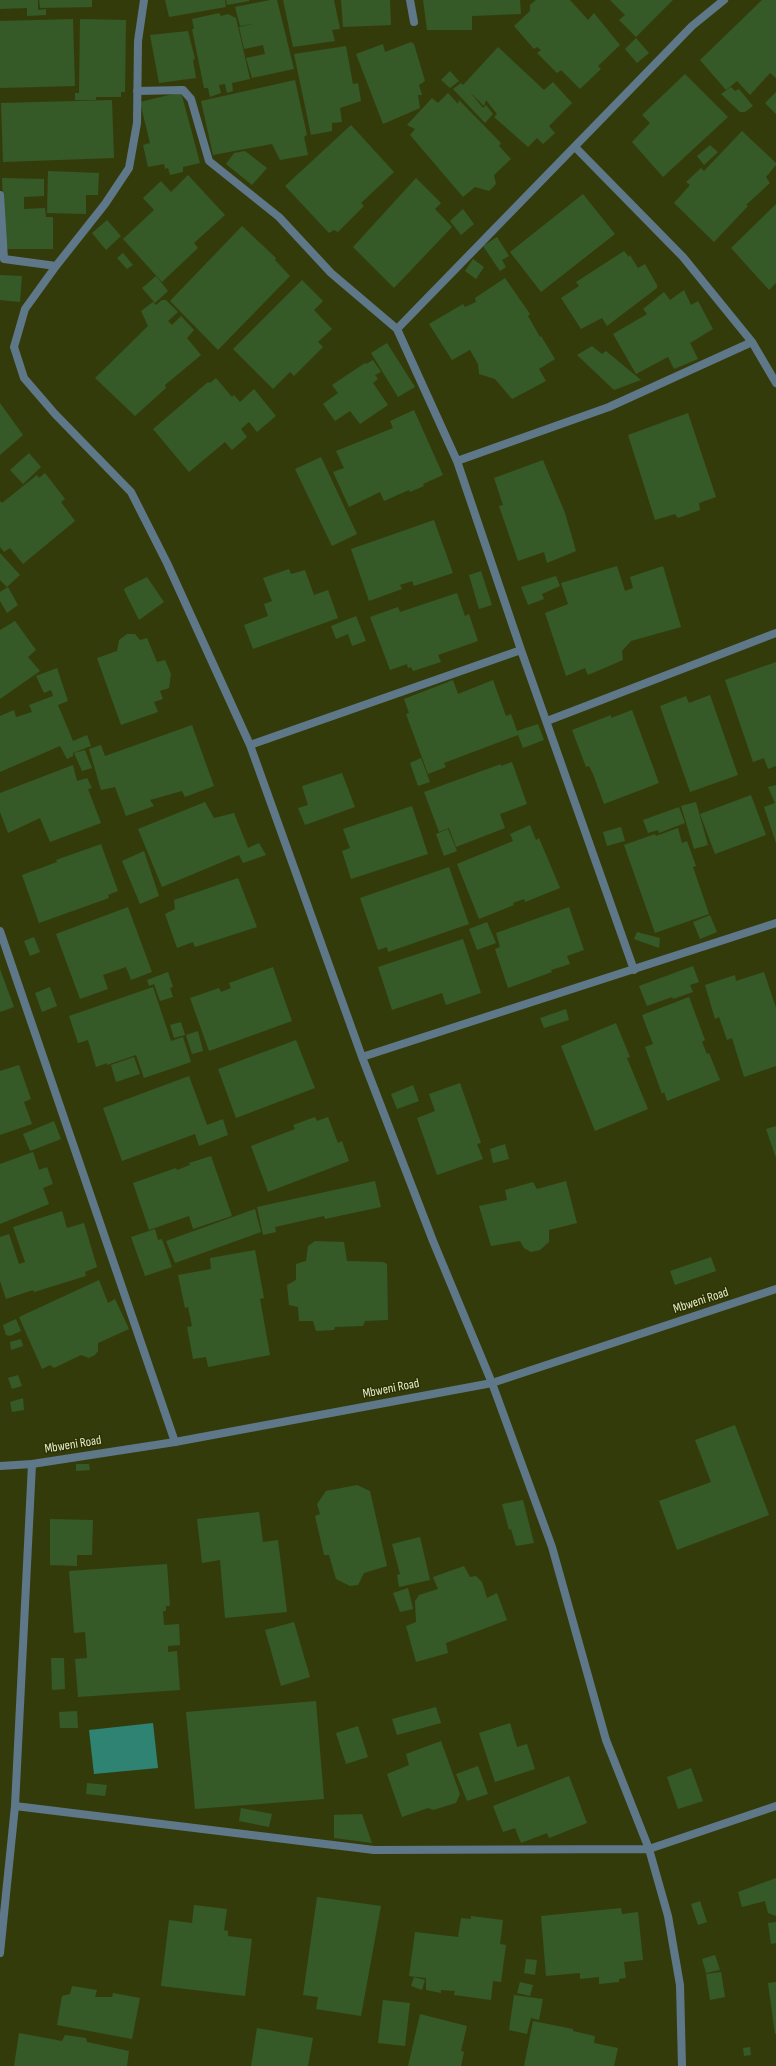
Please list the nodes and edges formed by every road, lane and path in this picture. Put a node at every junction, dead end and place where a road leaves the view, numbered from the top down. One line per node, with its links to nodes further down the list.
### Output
1 (144, 0): 5 (street)
2 (410, 0): 4 (street)
3 (724, 0): 6 (street)
4 (414, 22)
5 (137, 92): 8 (street); 9 (street)
6 (576, 148): 9 (street); 10 (street)
7 (0, 196): 8 (street)
8 (56, 266): 16 (street)
9 (397, 329): 12 (street)
10 (752, 342): 11 (street); 12 (street)
11 (776, 383)
12 (456, 461): 14 (street)
13 (776, 633): 15 (street)
14 (521, 650): 15 (street); 16 (street)
15 (547, 721): 19 (street)
16 (250, 745): 20 (street)
17 (776, 924): 19 (street)
18 (0, 930): 23 (street)
19 (634, 970): 20 (street)
20 (362, 1057): 22 (street)
21 (776, 1289): 22 (street, Mbweni Road)
22 (492, 1382): 23 (street, Mbweni Road); 28 (street)
23 (175, 1442): 24 (street, Mbweni Road)
24 (32, 1464): 25 (street, Mbweni Road); 26 (street)
25 (0, 1466)
26 (15, 1806): 28 (street); 29 (street)
27 (776, 1806): 28 (street)
28 (649, 1849): 30 (street)
29 (0, 1953)
30 (682, 2066)

